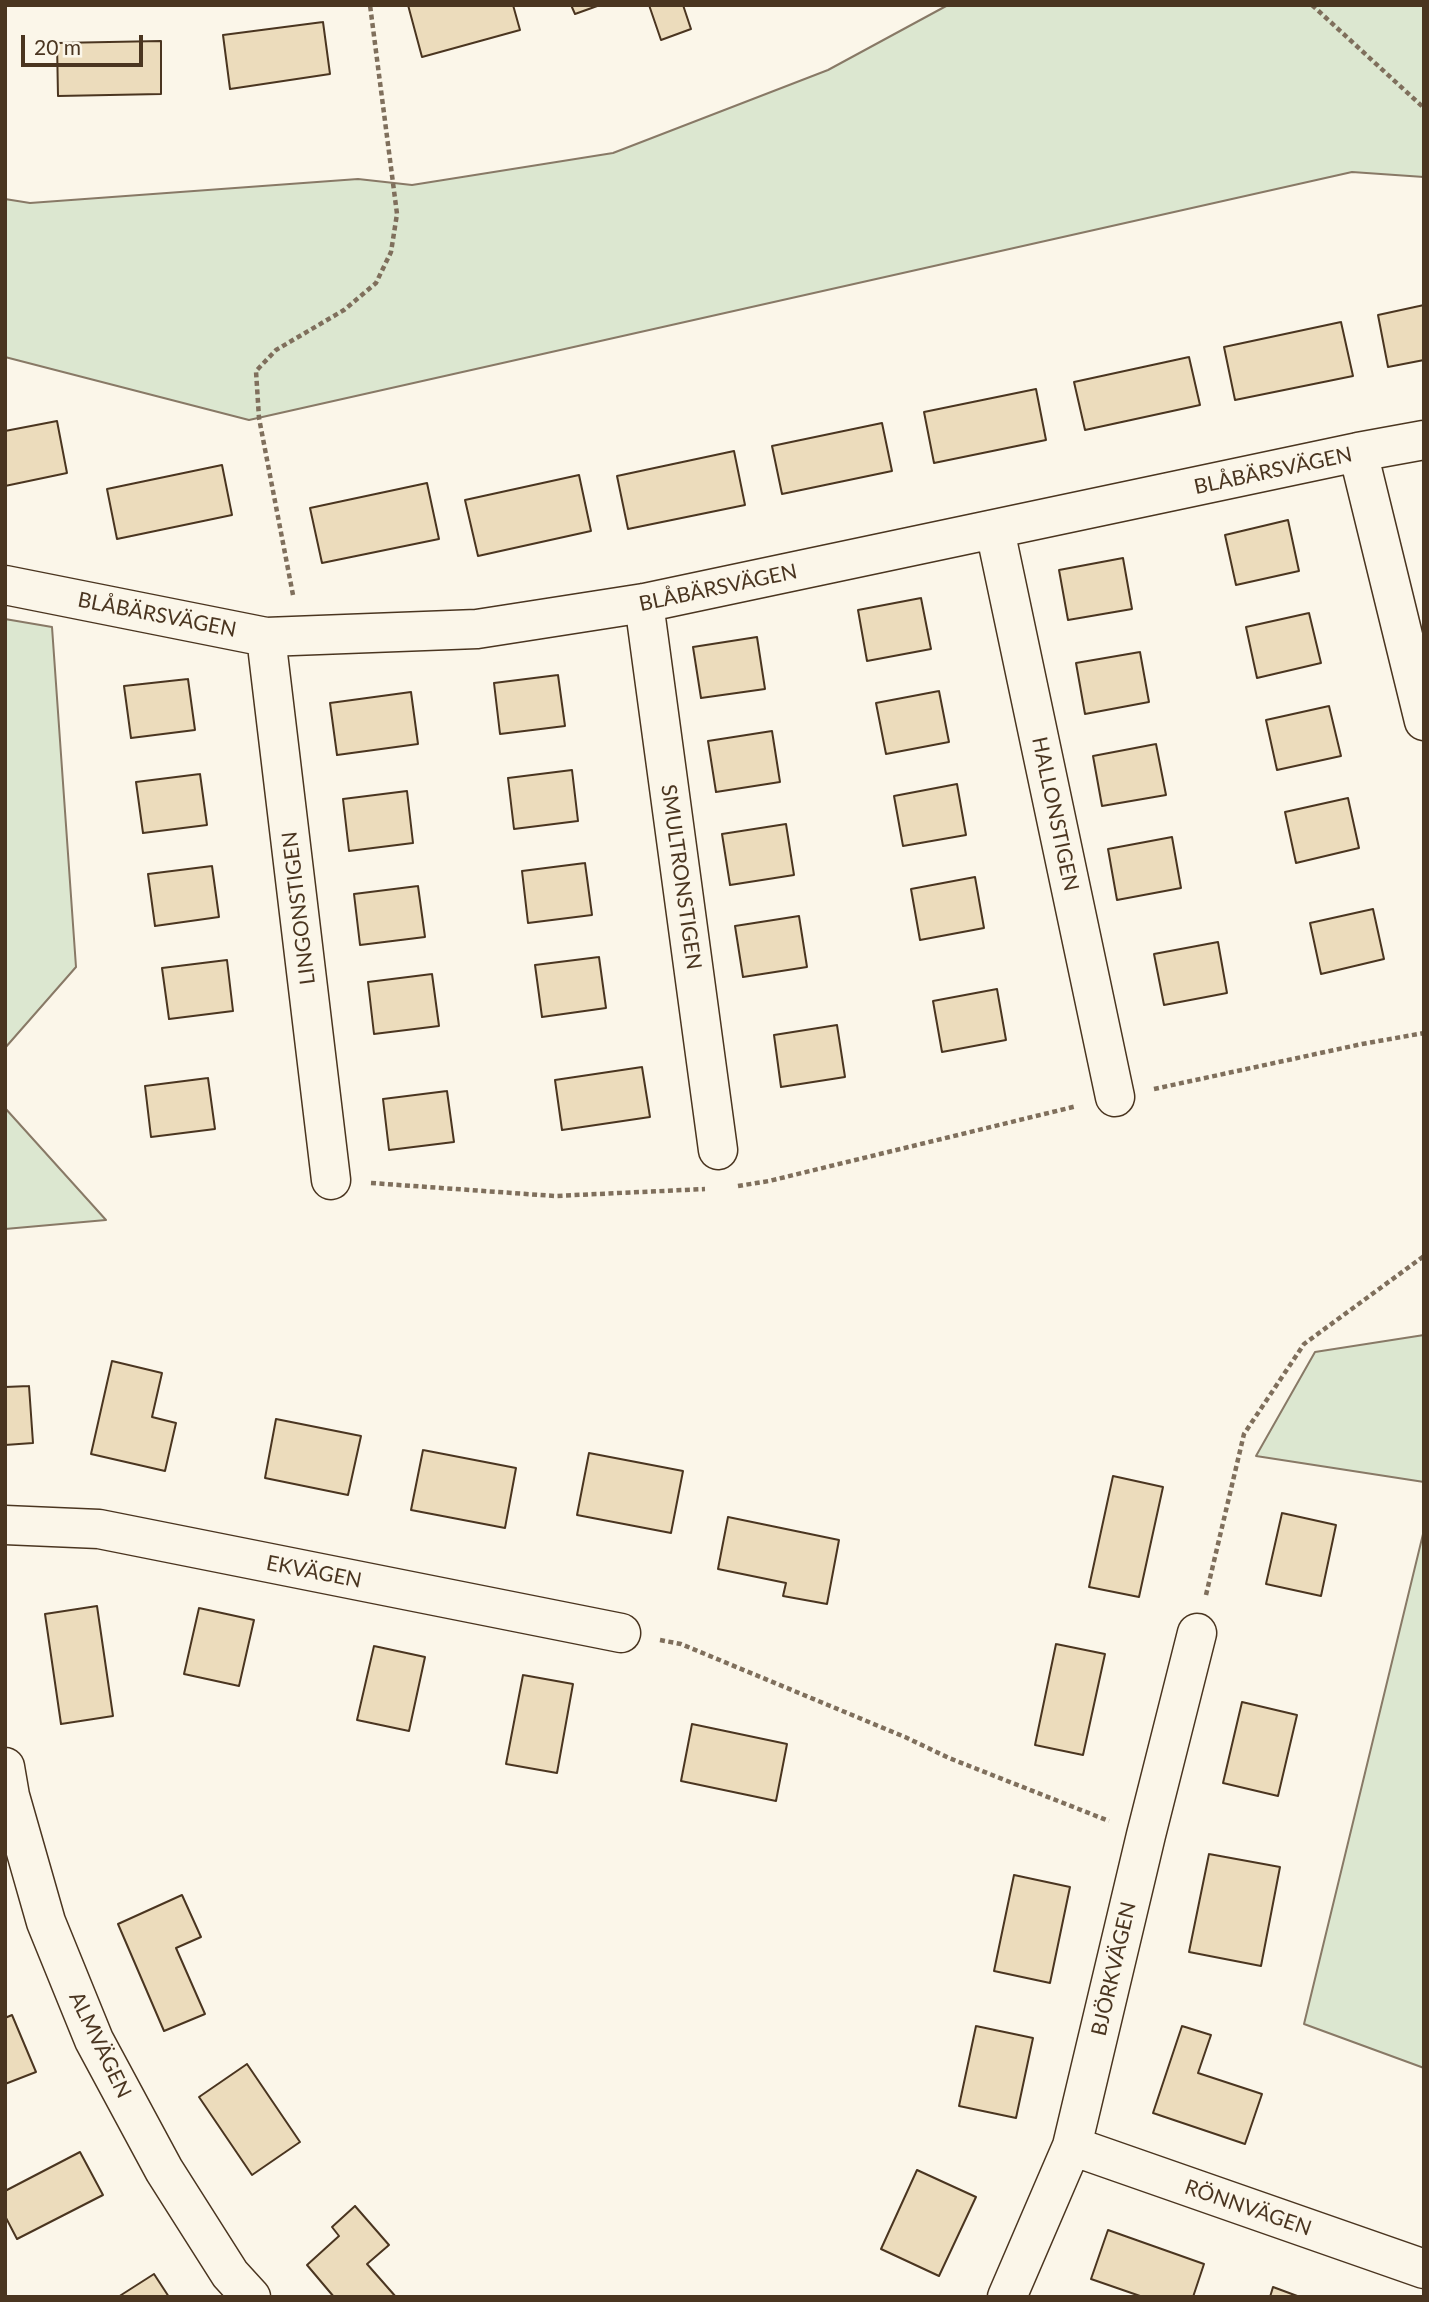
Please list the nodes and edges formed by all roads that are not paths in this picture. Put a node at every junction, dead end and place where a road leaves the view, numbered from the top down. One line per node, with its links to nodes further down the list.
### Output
1 (1424, 440): 2 (street, BLÅBÄRSVÄGEN)
2 (1358, 452): 3 (street, BLÅBÄRSVÄGEN); 7 (street)
3 (995, 530): 5 (street, BLÅBÄRSVÄGEN); 8 (street, HALLONSTIGEN)
4 (5, 585): 6 (street, BLÅBÄRSVÄGEN)
5 (644, 603): 6 (street, BLÅBÄRSVÄGEN); 9 (street, SMULTRONSTIGEN)
6 (266, 636): 10 (street, LINGONSTIGEN)
7 (1424, 721)
8 (1115, 1097)
9 (718, 1150)
10 (331, 1180)
11 (5, 1525): 12 (street, EKVÄGEN)
12 (621, 1633)
13 (1197, 1633): 15 (street, BJÖRKVÄGEN)
14 (5, 1767): 17 (street, ALMVÄGEN)
15 (1072, 2146): 16 (street, RÖNNVÄGEN); 18 (street, BJÖRKVÄGEN)
16 (1424, 2269)
17 (251, 2297)
18 (1007, 2297)

